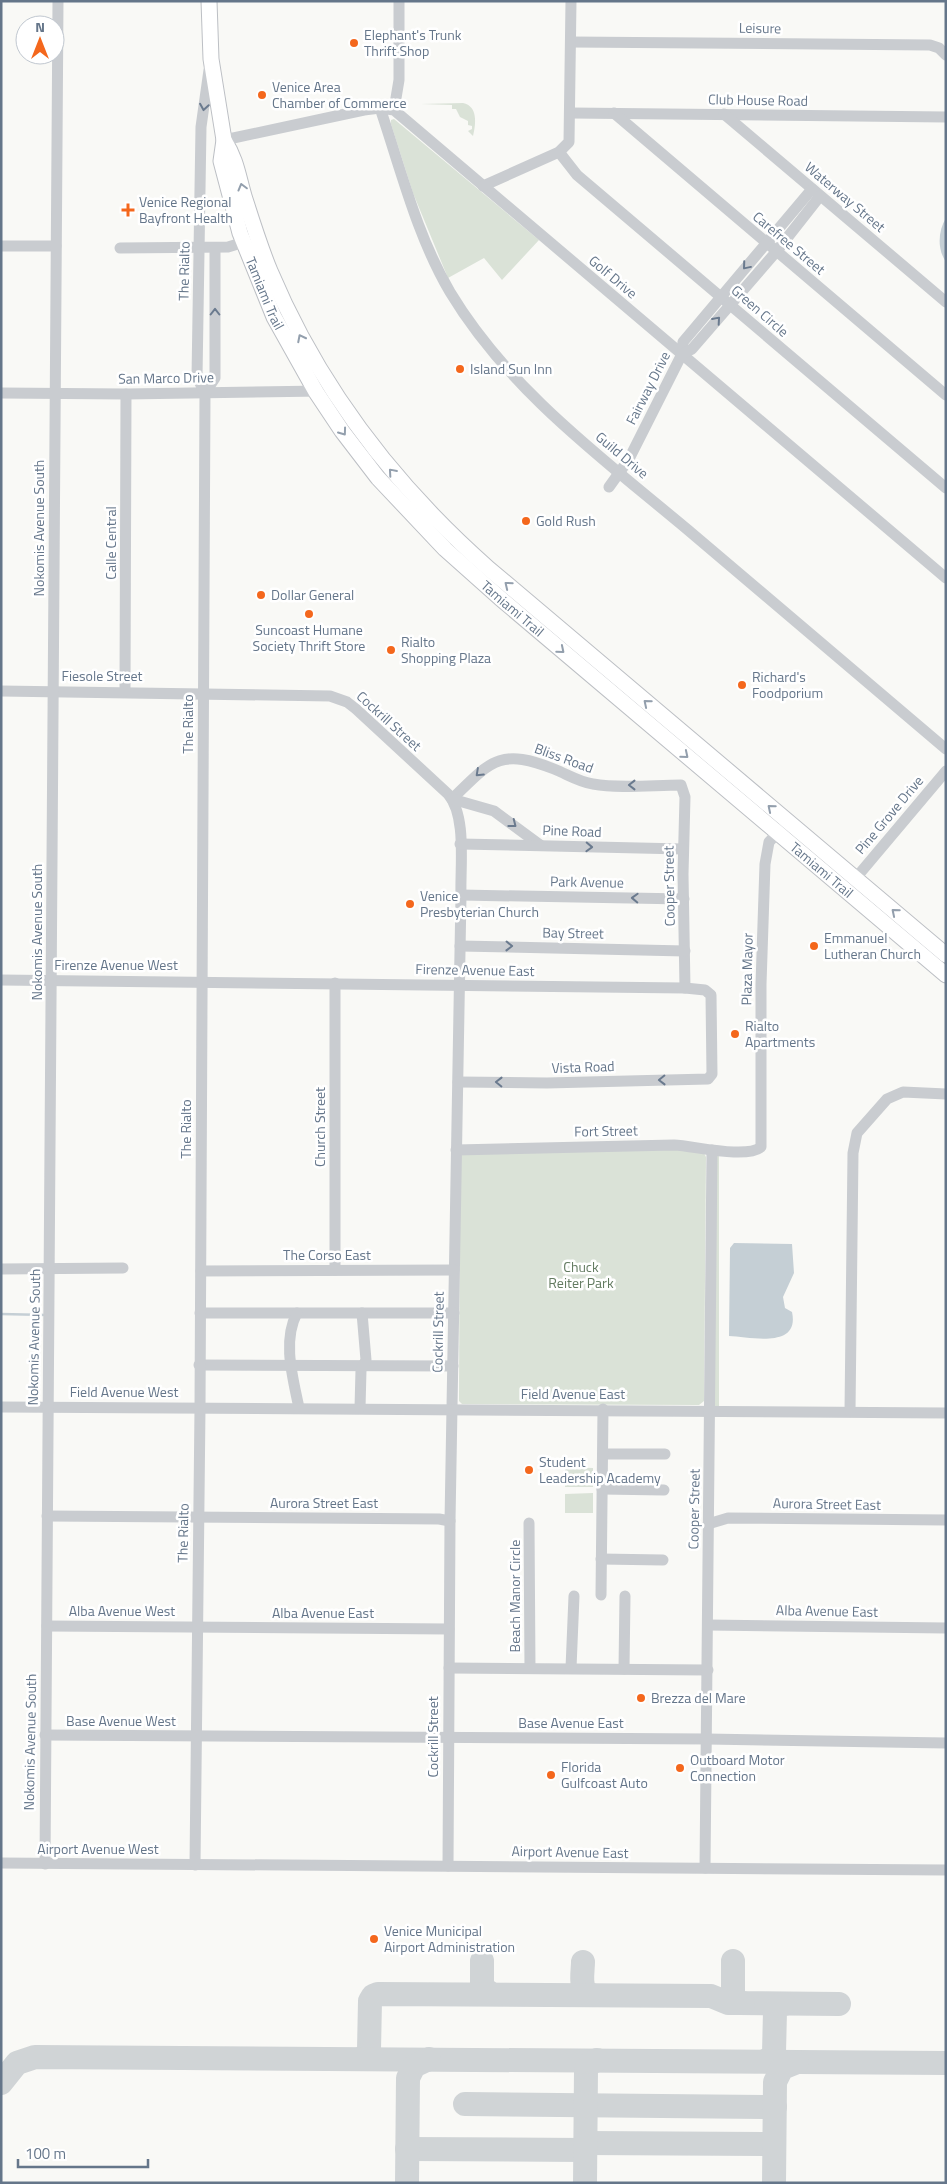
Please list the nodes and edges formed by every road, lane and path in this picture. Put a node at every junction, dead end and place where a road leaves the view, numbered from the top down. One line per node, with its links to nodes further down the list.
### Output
1 (58, 1): 21 (street, Nokomis Avenue South)
2 (209, 1): 7 (main road, Tamiami Trail)
3 (399, 1): 9 (street)
4 (571, 1): 5 (street)
5 (571, 42): 6 (street, Leisure); 10 (street)
6 (946, 55)
7 (211, 58): 14 (main road, Tamiami Trail); 23 (street, The Rialto, one-way to 23)
8 (380, 108): 9 (street); 14 (street); 38 (street, Guild Drive)
9 (394, 110): 16 (street, Golf Drive)
10 (571, 113): 11 (street, Club House Road); 15 (street)
11 (614, 114): 12 (street, Club House Road); 19 (street, Carefree Street)
12 (724, 114): 13 (street, Club House Road); 17 (street, Waterway Street)
13 (946, 117)
14 (224, 140): 18 (main road, Tamiami Trail)
15 (560, 152): 16 (street); 26 (street, Green Circle)
16 (483, 186): 31 (street, Golf Drive)
17 (816, 193): 19 (street); 25 (street, Fairway Drive); 27 (street, Waterway Street)
18 (251, 241): 24 (street); 32 (main road, Tamiami Trail)
19 (766, 242): 25 (street, Carefree Street); 26 (street, one-way to 26)
20 (1, 246): 21 (street)
21 (56, 246): 35 (street, Nokomis Avenue South)
22 (120, 248): 23 (street)
23 (199, 248): 24 (street); 29 (street, The Rialto)
24 (216, 248): 30 (street, The Rialto, one-way to 24)
25 (776, 252): 28 (street, Fairway Drive); 37 (street, Carefree Street)
26 (720, 296): 28 (street, Green Circle); 31 (street)
27 (946, 302)
28 (730, 305): 31 (street, Fairway Drive, one-way to 28); 40 (street, Green Circle)
29 (198, 329): 30 (street); 34 (street, The Rialto)
30 (215, 348): 34 (street, The Rialto)
31 (682, 354): 38 (street, Fairway Drive); 41 (street, Golf Drive)
32 (323, 390): 34 (street, San Marco Drive); 50 (main road, Tamiami Trail)
33 (1, 393): 35 (street, San Marco Drive)
34 (205, 393): 36 (street, San Marco Drive); 45 (street, The Rialto)
35 (55, 394): 36 (street, San Marco Drive); 44 (street, Nokomis Avenue South)
36 (126, 394): 43 (street, Calle Central)
37 (946, 395)
38 (620, 474): 39 (street, Fairway Drive); 46 (street, Guild Drive)
39 (609, 487)
40 (946, 488)
41 (946, 578)
42 (1, 691): 44 (street, Fiesole Street)
43 (125, 691): 44 (street, Fiesole Street); 45 (street, Fiesole Street)
44 (54, 692): 62 (street, Nokomis Avenue South)
45 (203, 692): 49 (street, Cockrill Street); 63 (street, The Rialto)
46 (946, 749)
47 (946, 771): 54 (street, Pine Grove Drive)
48 (681, 785): 49 (street, Bliss Road, one-way to 49); 53 (street, Cooper Street)
49 (452, 800): 51 (street, Cockrill Street); 52 (street, Cockrill Street, one-way to 52)
50 (782, 827): 54 (main road, Tamiami Trail); 60 (main road, Tamiami Trail); 72 (street, Plaza Mayor)
51 (460, 844): 52 (street, Pine Road); 55 (street, Cockrill Street)
52 (540, 845): 53 (street, Pine Road, one-way to 53)
53 (683, 849): 56 (street, Cooper Street)
54 (855, 879): 59 (main road, Tamiami Trail, one-way to 54)
55 (460, 895): 56 (street, Park Avenue, one-way to 55); 57 (street, Cockrill Street)
56 (684, 899): 58 (street, Cooper Street)
57 (460, 946): 58 (street, Bay Street, one-way to 58); 65 (street, Cockrill Street)
58 (685, 951): 66 (street, Cooper Street)
59 (946, 955)
60 (946, 975)
61 (1, 980): 62 (street, Firenze Avenue West)
62 (52, 980): 63 (street, Firenze Avenue West); 73 (street, Nokomis Avenue South)
63 (201, 981): 64 (street, Firenze Avenue East); 78 (street, The Rialto)
64 (336, 983): 65 (street, Firenze Avenue East); 76 (street, Church Street)
65 (459, 984): 66 (street, Firenze Avenue East); 68 (street, Cockrill Street)
66 (685, 988): 67 (street, Firenze Avenue East)
67 (710, 1077): 68 (street, Vista Road, one-way to 68)
68 (458, 1082): 70 (street, Cockrill Street)
69 (946, 1094): 95 (street)
70 (456, 1150): 71 (street, Fort Street); 77 (street, Cockrill Street)
71 (712, 1150): 72 (street, Fort Street); 94 (street, Cooper Street)
72 (755, 1152)
73 (51, 1268): 74 (street); 75 (street); 88 (street, Nokomis Avenue South)
74 (123, 1268)
75 (1, 1269)
76 (335, 1270): 77 (street, The Corso East); 78 (street, The Corso East)
77 (454, 1270): 80 (street, Cockrill Street)
78 (201, 1271): 81 (street, The Rialto)
79 (297, 1312): 81 (street); 82 (street); 83 (street)
80 (454, 1312): 82 (street); 86 (street, Cockrill Street)
81 (200, 1313): 84 (street, The Rialto)
82 (362, 1313): 85 (street)
83 (290, 1365): 84 (street); 85 (street); 90 (street)
84 (200, 1366): 89 (street, The Rialto)
85 (363, 1366): 86 (street); 91 (street)
86 (453, 1366): 92 (street, Cockrill Street)
87 (1, 1406): 88 (street, Field Avenue West)
88 (48, 1407): 89 (street, Field Avenue West); 101 (street, Nokomis Avenue South)
89 (200, 1408): 90 (street, Field Avenue East); 102 (street, The Rialto)
90 (299, 1408): 91 (street, Field Avenue East)
91 (360, 1408): 92 (street, Field Avenue East)
92 (452, 1409): 93 (street, Field Avenue East); 104 (street, Cockrill Street)
93 (604, 1409): 94 (street, Field Avenue East); 97 (street)
94 (710, 1410): 95 (street, Field Avenue East); 106 (street, Cooper Street)
95 (850, 1411): 96 (street, Field Avenue East)
96 (946, 1413)
97 (603, 1454): 98 (street); 99 (street)
98 (664, 1454)
99 (602, 1489): 100 (street); 107 (street)
100 (664, 1490)
101 (47, 1516): 102 (street, Aurora Street East); 113 (street, Nokomis Avenue South)
102 (198, 1517): 104 (street, Aurora Street East); 114 (street, The Rialto)
103 (946, 1520): 106 (street, Aurora Street East)
104 (450, 1522): 115 (street, Cockrill Street)
105 (529, 1523): 118 (street, Beach Manor Circle)
106 (708, 1524): 112 (street, Cooper Street)
107 (601, 1560): 108 (street); 109 (street)
108 (663, 1560)
109 (600, 1595)
110 (574, 1596): 119 (street)
111 (625, 1596): 120 (street)
112 (708, 1625): 116 (street, Alba Avenue East); 121 (street, Cooper Street)
113 (47, 1626): 114 (street, Alba Avenue West); 122 (street, Nokomis Avenue South)
114 (197, 1627): 115 (street, Alba Avenue East); 123 (street, The Rialto)
115 (449, 1628): 117 (street, Cockrill Street)
116 (946, 1628)
117 (449, 1668): 118 (street); 124 (street, Cockrill Street)
118 (530, 1668): 119 (street)
119 (571, 1668): 120 (street)
120 (624, 1669): 121 (street)
121 (708, 1670): 125 (street, Cooper Street)
122 (45, 1735): 123 (street, Base Avenue West); 128 (street, Nokomis Avenue South)
123 (196, 1736): 124 (street, Base Avenue East); 129 (street, The Rialto)
124 (448, 1737): 125 (street, Base Avenue East); 130 (street, Cockrill Street)
125 (706, 1739): 126 (street, Base Avenue East); 131 (street, Cooper Street)
126 (946, 1743)
127 (1, 1863): 128 (street, Airport Avenue West)
128 (45, 1864): 129 (street, Airport Avenue West)
129 (195, 1865): 130 (street, Airport Avenue East)
130 (448, 1866): 131 (street, Airport Avenue East)
131 (705, 1868): 132 (street, Airport Avenue East)
132 (946, 1870)

